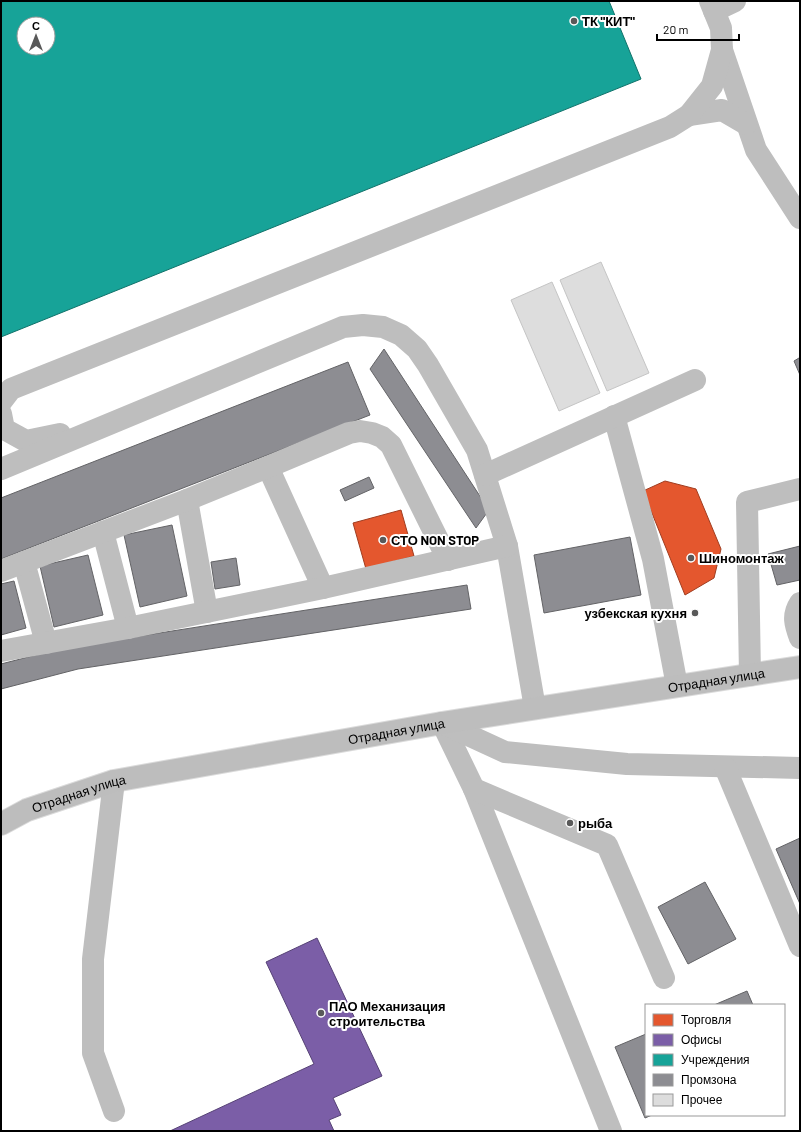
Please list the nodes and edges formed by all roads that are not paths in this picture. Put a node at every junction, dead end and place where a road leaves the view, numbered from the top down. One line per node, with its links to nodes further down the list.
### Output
1 (735, 1): 2 (lane)
2 (712, 6): 3 (lane)
3 (722, 50): 4 (lane); 5 (lane)
4 (689, 115): 5 (lane); 8 (lane)
5 (746, 124): 6 (lane)
6 (800, 218)
7 (695, 380): 10 (lane)
8 (1, 402)
9 (1, 414): 11 (lane)
10 (614, 416): 14 (lane); 31 (lane)
11 (120, 420): 13 (lane); 14 (lane)
12 (268, 467): 16 (lane); 19 (lane); 22 (lane)
13 (1, 469)
14 (485, 475): 18 (lane)
15 (800, 489): 30 (lane)
16 (187, 500): 17 (lane); 24 (lane)
17 (103, 532): 20 (lane); 25 (lane)
18 (507, 546): 19 (lane); 32 (lane)
19 (448, 560): 22 (lane)
20 (24, 562): 21 (lane); 27 (lane)
21 (1, 572)
22 (324, 588): 24 (lane)
23 (800, 603): 26 (lane)
24 (207, 612): 25 (lane)
25 (128, 628): 27 (lane)
26 (800, 638)
27 (46, 643): 28 (lane)
28 (1, 651)
29 (800, 667): 30 (main road, Отрадная улица)
30 (750, 675): 31 (main road, Отрадная улица)
31 (677, 686): 32 (main road, Отрадная улица)
32 (535, 708): 33 (main road, Отрадная улица)
33 (442, 723): 34 (lane); 36 (main road, Отрадная улица); 37 (lane)
34 (725, 767): 35 (lane); 39 (lane)
35 (800, 768)
36 (114, 781): 38 (main road, Отрадная улица); 41 (lane)
37 (474, 789): 40 (lane); 42 (lane)
38 (1, 824)
39 (800, 946)
40 (664, 978)
41 (114, 1111)
42 (611, 1131)

